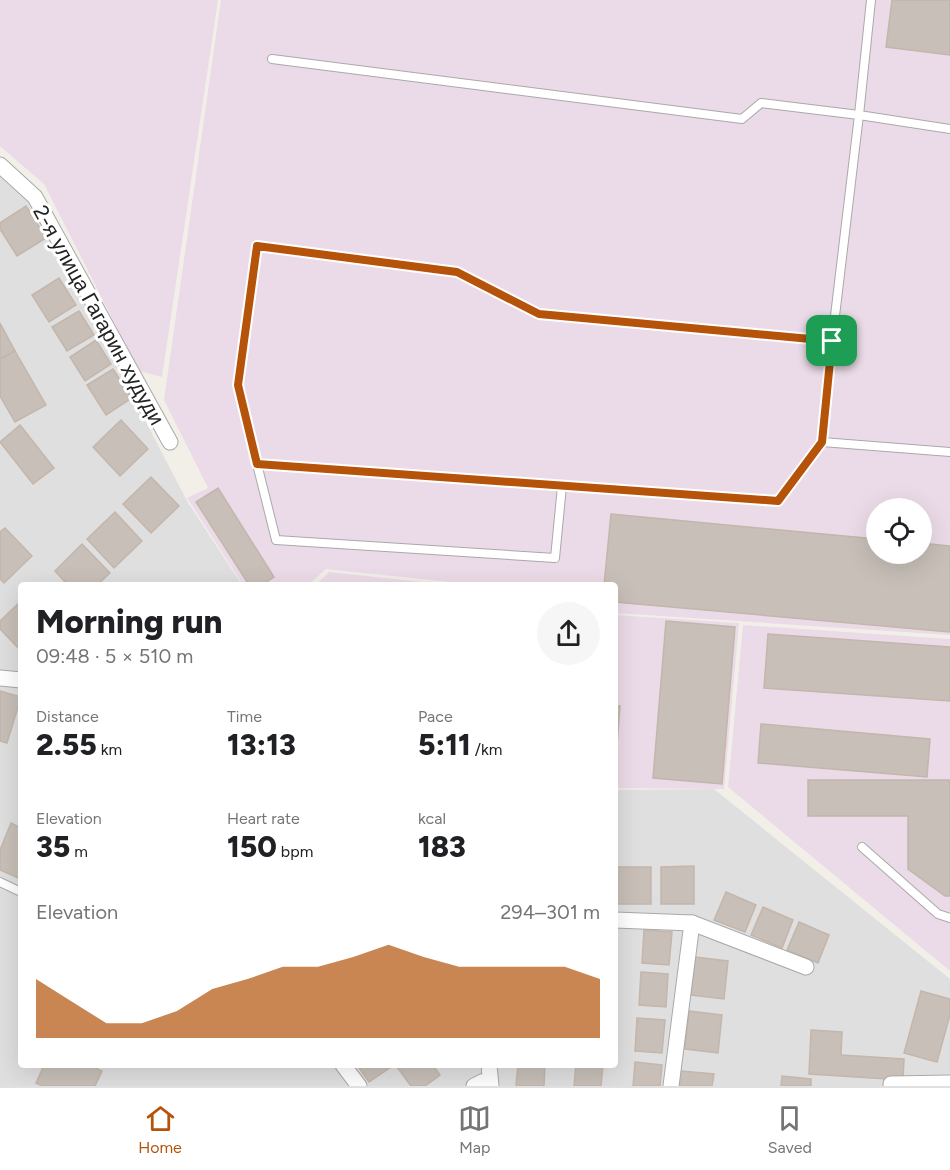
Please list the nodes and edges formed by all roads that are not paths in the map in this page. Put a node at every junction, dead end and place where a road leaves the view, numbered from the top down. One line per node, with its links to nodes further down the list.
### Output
1 (871, 0): 3 (lane)
2 (272, 59): 3 (lane)
3 (859, 115): 4 (lane); 6 (lane)
4 (950, 129)
5 (0, 165): 7 (street, 2-я улица Гагарин худуди)
6 (832, 341): 8 (lane); 10 (lane)
7 (170, 442)
8 (822, 442): 9 (lane); 11 (lane)
9 (950, 452)
10 (257, 464): 11 (lane); 11 (lane)
11 (562, 486)
12 (0, 678): 13 (street)
13 (18, 680)
14 (862, 846): 17 (lane)
15 (0, 882): 16 (lane)
16 (18, 891)
17 (950, 918)
18 (618, 920): 19 (street)
19 (692, 923): 20 (street); 29 (street)
20 (806, 968)
21 (345, 1068): 25 (street)
22 (489, 1068): 28 (street)
23 (950, 1083): 24 (street)
24 (891, 1084)
25 (359, 1086)
26 (474, 1086): 27 (street)
27 (486, 1086)
28 (491, 1086)
29 (671, 1086)

